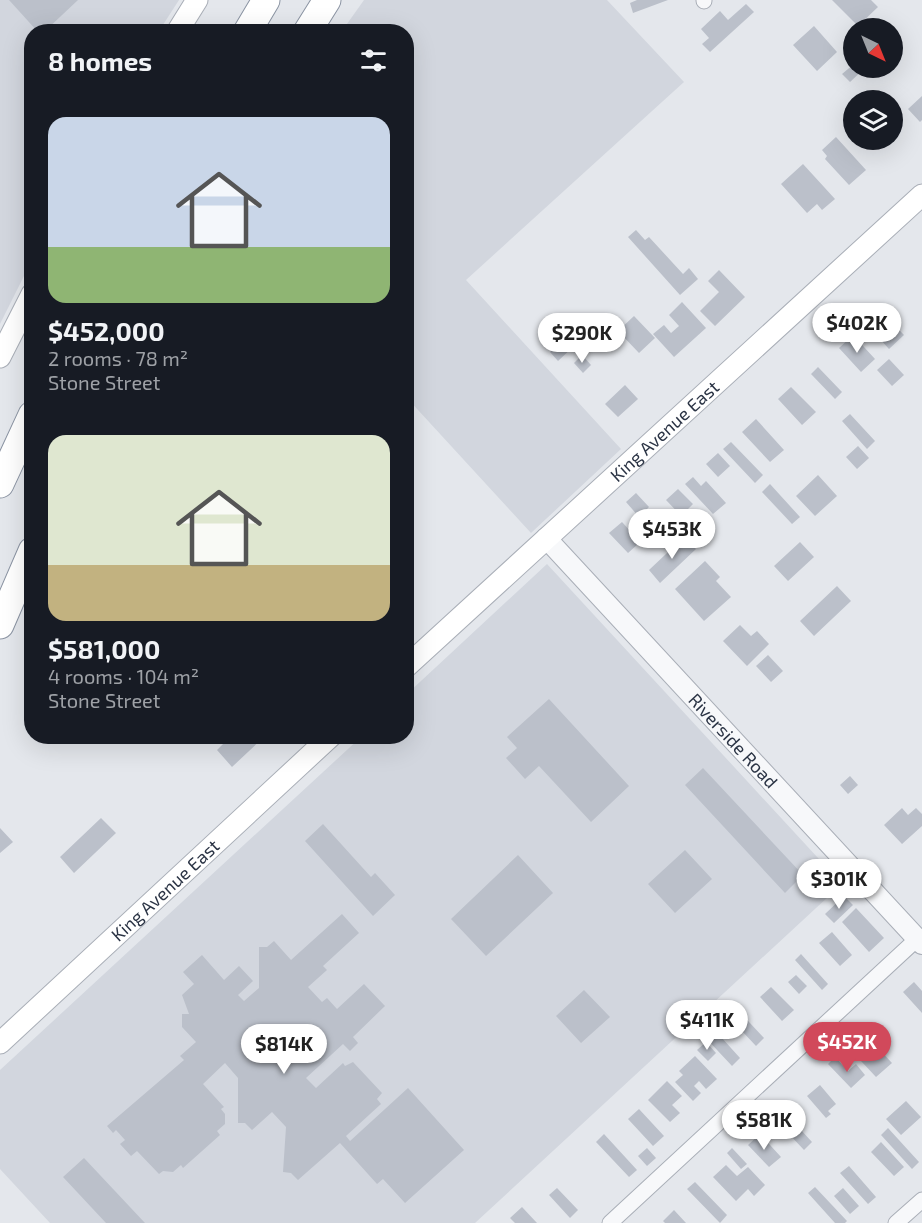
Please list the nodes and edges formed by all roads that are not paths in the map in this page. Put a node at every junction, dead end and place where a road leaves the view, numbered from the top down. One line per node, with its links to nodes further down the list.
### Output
1 (197, 0): 4 (main road)
2 (267, 0): 5 (highway)
3 (327, 0): 6 (highway)
4 (182, 24)
5 (252, 24)
6 (312, 24)
7 (922, 195): 12 (main road, King Avenue East)
8 (24, 310): 9 (main road)
9 (0, 357)
10 (24, 432): 11 (highway)
11 (0, 484)
12 (546, 538): 15 (main road, King Avenue East); 17 (street, Riverside Road)
13 (24, 570): 14 (highway)
14 (0, 625)
15 (414, 660)
16 (323, 744): 18 (main road, King Avenue East)
17 (920, 941): 20 (street)
18 (0, 1043)
19 (922, 1200): 21 (street)
20 (613, 1222)
21 (897, 1223)

